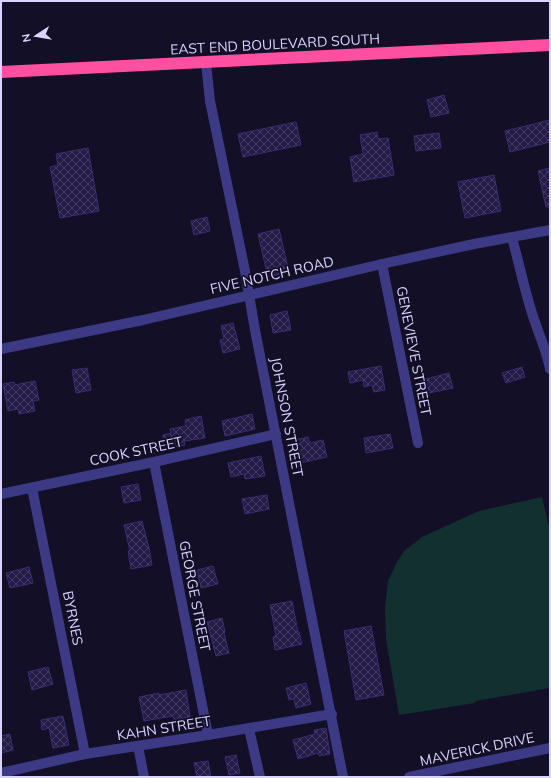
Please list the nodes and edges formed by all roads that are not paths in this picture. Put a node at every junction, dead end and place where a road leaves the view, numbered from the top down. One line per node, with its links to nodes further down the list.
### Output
1 (550, 45): 2 (highway, EAST END BOULEVARD SOUTH)
2 (206, 63): 3 (highway, EAST END BOULEVARD SOUTH); 7 (street, JOHNSON STREET)
3 (1, 72)
4 (550, 230): 5 (street, FIVE NOTCH ROAD)
5 (512, 238): 6 (street, FIVE NOTCH ROAD); 9 (street)
6 (382, 264): 7 (street, FIVE NOTCH ROAD); 11 (street, GENEVIEVE STREET)
7 (249, 295): 8 (street, FIVE NOTCH ROAD); 10 (street, JOHNSON STREET)
8 (1, 349)
9 (550, 369)
10 (276, 434): 12 (street, COOK STREET); 15 (street, JOHNSON STREET)
11 (418, 443)
12 (154, 462): 13 (street, COOK STREET); 17 (street, GEORGE STREET)
13 (32, 488): 14 (street, COOK STREET); 20 (street, BYRNES)
14 (1, 494)
15 (332, 714): 16 (street, KAHN STREET); 24 (street, JOHNSON STREET)
16 (249, 729): 17 (street, KAHN STREET); 23 (street)
17 (208, 735): 18 (street, KAHN STREET)
18 (138, 746): 20 (street, KAHN STREET); 22 (street)
19 (550, 748): 25 (street, MAVERICK DRIVE)
20 (85, 754): 21 (street, KAHN STREET)
21 (1, 773)
22 (144, 777)
23 (260, 777)
24 (343, 777)
25 (409, 777)

